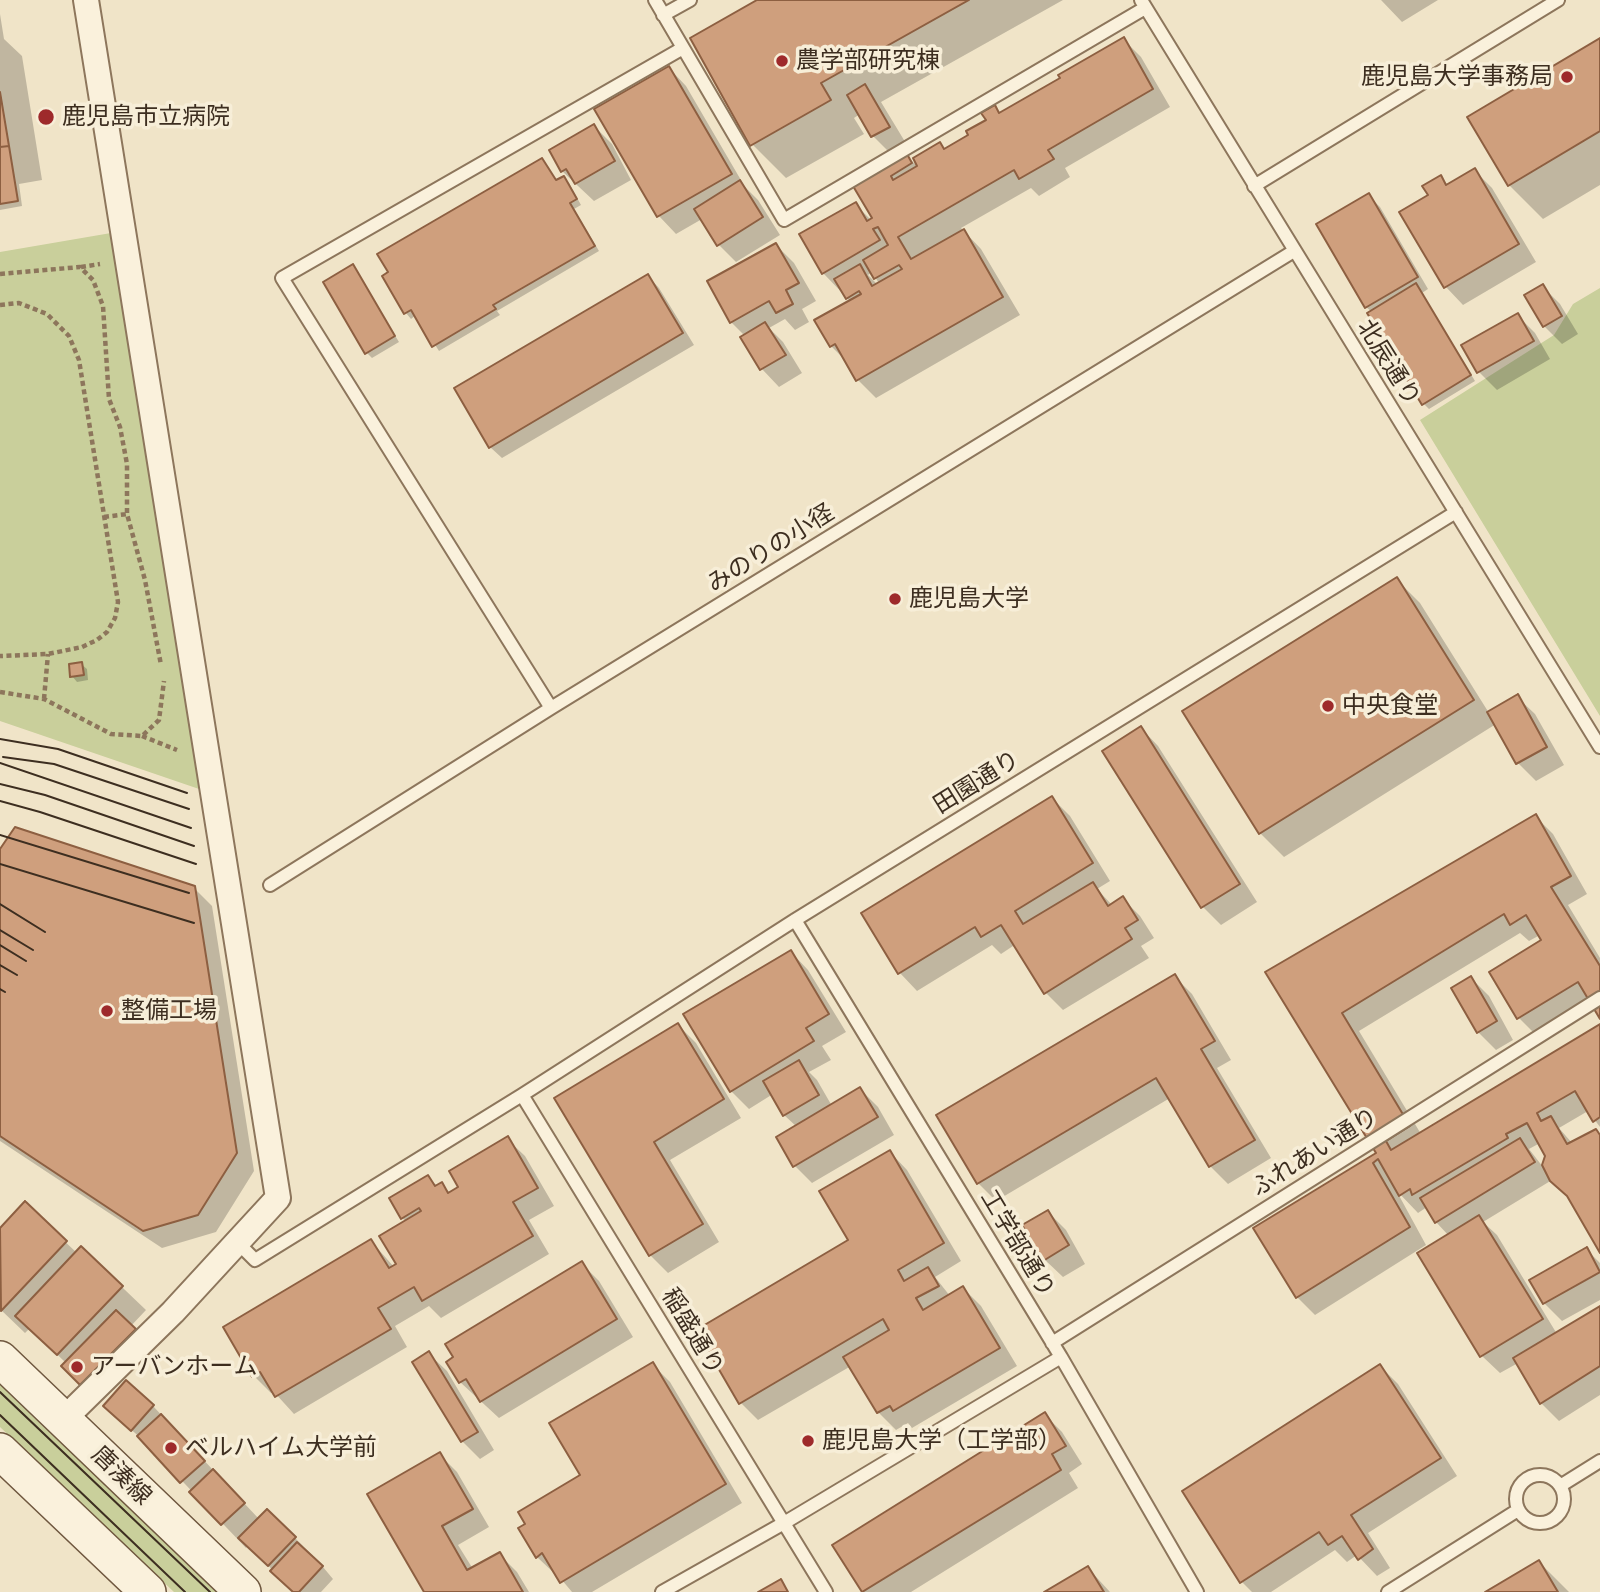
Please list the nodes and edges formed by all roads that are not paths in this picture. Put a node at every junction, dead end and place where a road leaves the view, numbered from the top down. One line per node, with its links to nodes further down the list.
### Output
1 (86, 0): 17 (street)
2 (654, 0): 6 (lane)
3 (690, 0): 6 (lane)
4 (1558, 0): 8 (lane)
5 (1143, 4): 7 (lane); 8 (lane, 北辰通り)
6 (663, 15): 7 (lane)
7 (683, 48): 11 (lane)
8 (1254, 186): 9 (lane, 北辰通り)
9 (1294, 251): 10 (lane, 北辰通り); 11 (lane, みのりの小径)
10 (1456, 512): 12 (lane, 北辰通り); 14 (lane, 田園通り)
11 (551, 708): 13 (lane, みのりの小径)
12 (1600, 747)
13 (270, 885)
14 (795, 920): 16 (lane, 田園通り); 18 (lane, 工学部通り)
15 (1600, 998): 18 (lane, ふれあい通り)
16 (522, 1095): 17 (lane, 田園通り); 26 (lane, 稲盛通り)
17 (237, 1242): 21 (street)
18 (1052, 1343): 19 (lane, 工学部通り)
19 (1061, 1357): 26 (lane); 31 (lane, 工学部通り)
20 (0, 1359): 21 (street, 唐湊線)
21 (63, 1420): 28 (street, 唐湊線)
22 (0, 1451): 27 (street)
23 (1600, 1461): 24 (lane)
24 (1560, 1486): 25 (lane); 25 (lane)
25 (1517, 1510): 32 (lane)
26 (784, 1523): 29 (lane); 30 (lane, 稲盛通り)
27 (148, 1592)
28 (243, 1592)
29 (662, 1592)
30 (826, 1592)
31 (1197, 1592)
32 (1388, 1592)

